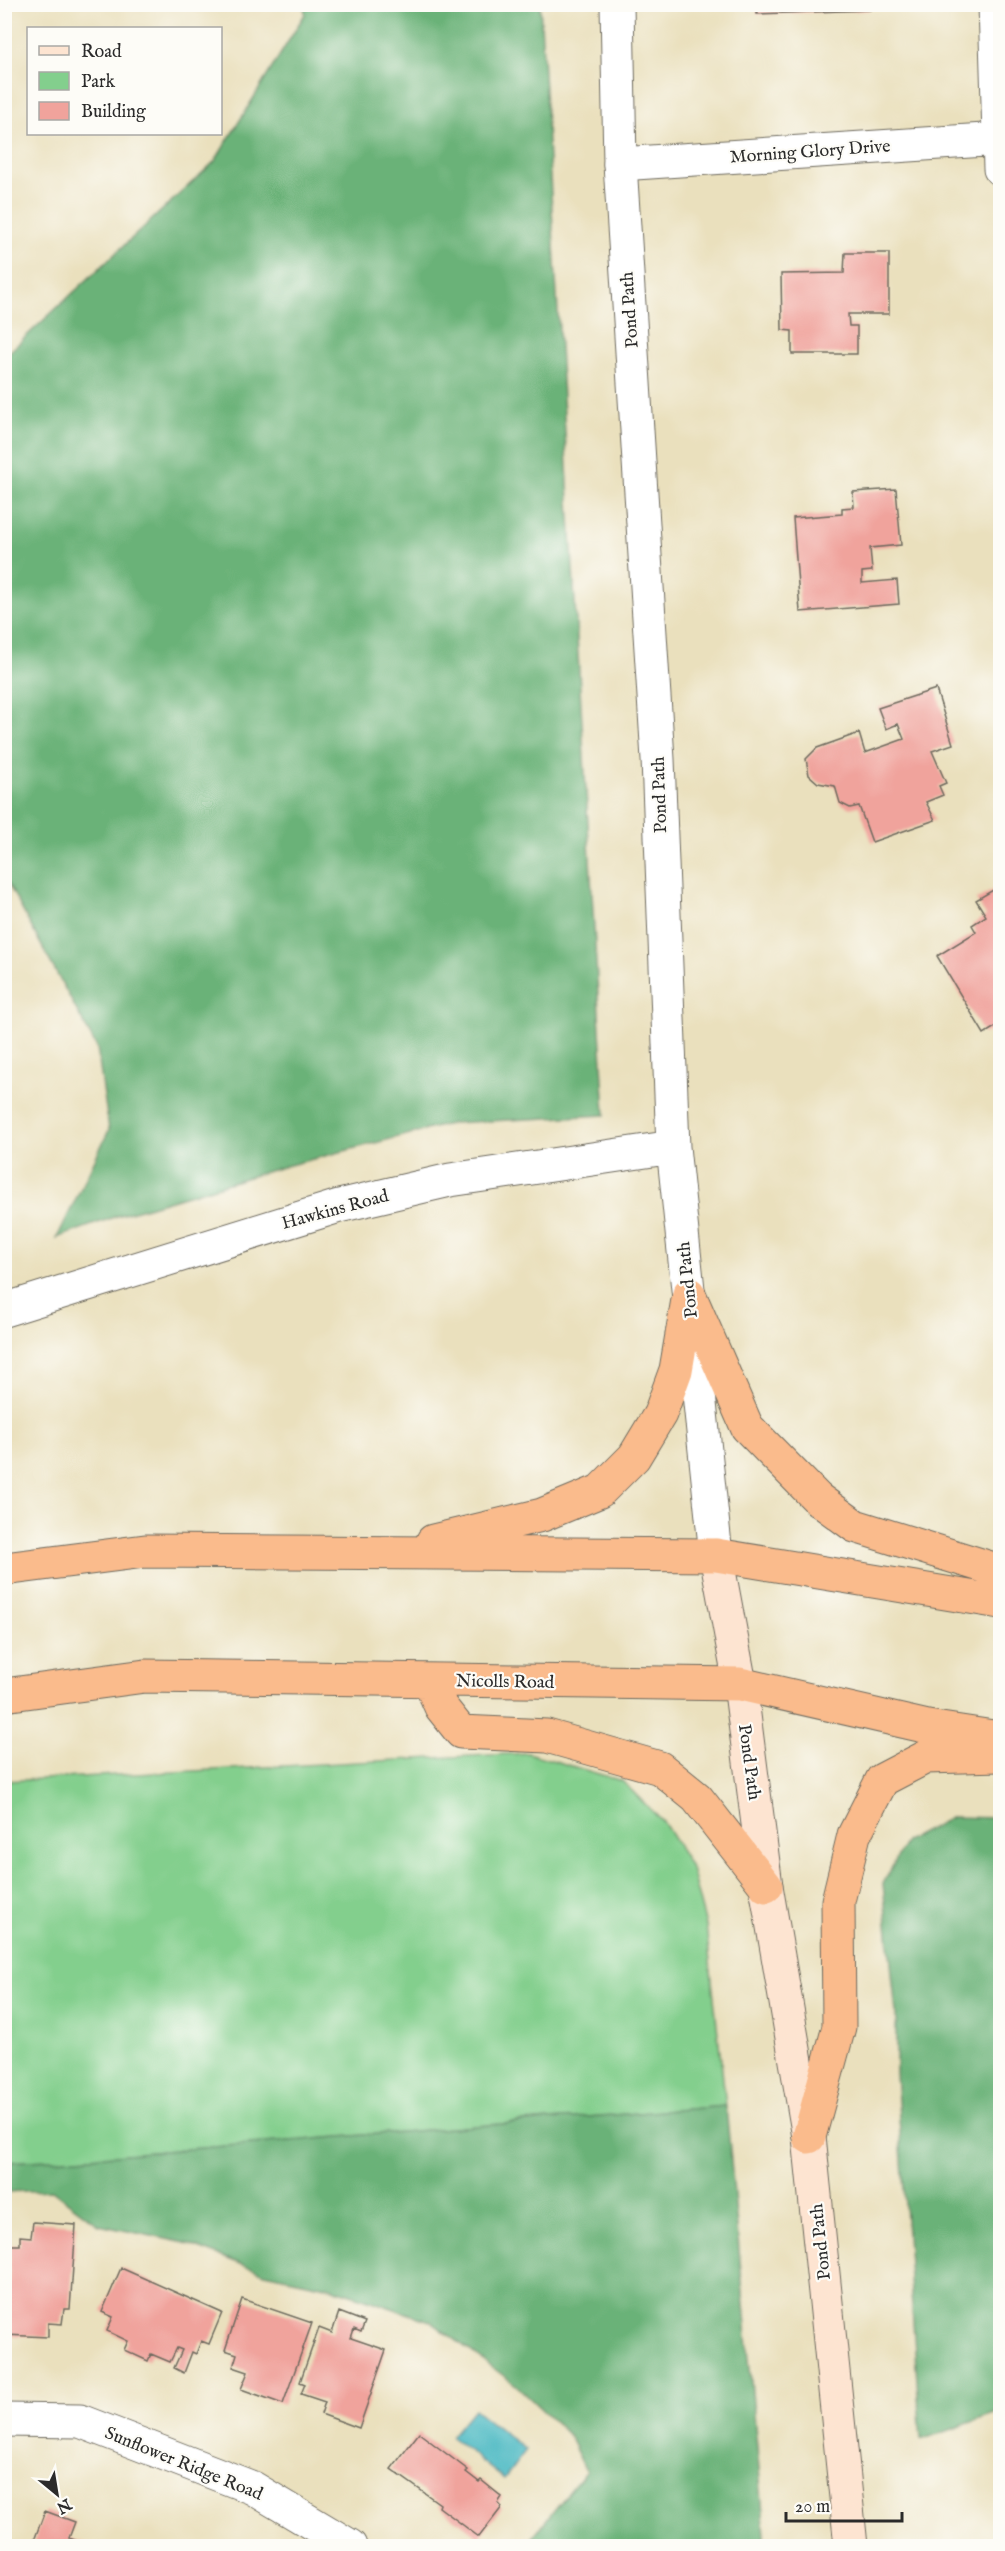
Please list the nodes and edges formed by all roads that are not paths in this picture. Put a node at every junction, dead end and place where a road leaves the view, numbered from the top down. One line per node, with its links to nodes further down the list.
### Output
1 (617, 4): 4 (street, Pond Path)
2 (995, 4): 3 (street)
3 (1000, 149): 4 (street, Morning Glory Drive)
4 (620, 164): 5 (street, Pond Path)
5 (673, 1148): 6 (street, Pond Path); 7 (street, Hawkins Road)
6 (689, 1294): 8 (highway); 9 (street, Pond Path); 11 (highway)
7 (4, 1310)
8 (384, 1553): 9 (highway); 10 (highway)
9 (716, 1555): 12 (highway); 14 (main road, Pond Path)
10 (4, 1569)
11 (1000, 1571)
12 (1000, 1602)
13 (429, 1680): 14 (highway, Nicolls Road); 15 (highway, Nicolls Road); 18 (highway)
14 (740, 1684): 16 (highway, Nicolls Road); 18 (main road, Pond Path)
15 (4, 1695)
16 (1000, 1738)
17 (1000, 1755): 19 (highway)
18 (766, 1886): 19 (main road, Pond Path)
19 (810, 2137): 22 (main road, Pond Path)
20 (4, 2420): 21 (street, Sunflower Ridge Road)
21 (350, 2547)
22 (850, 2547)

